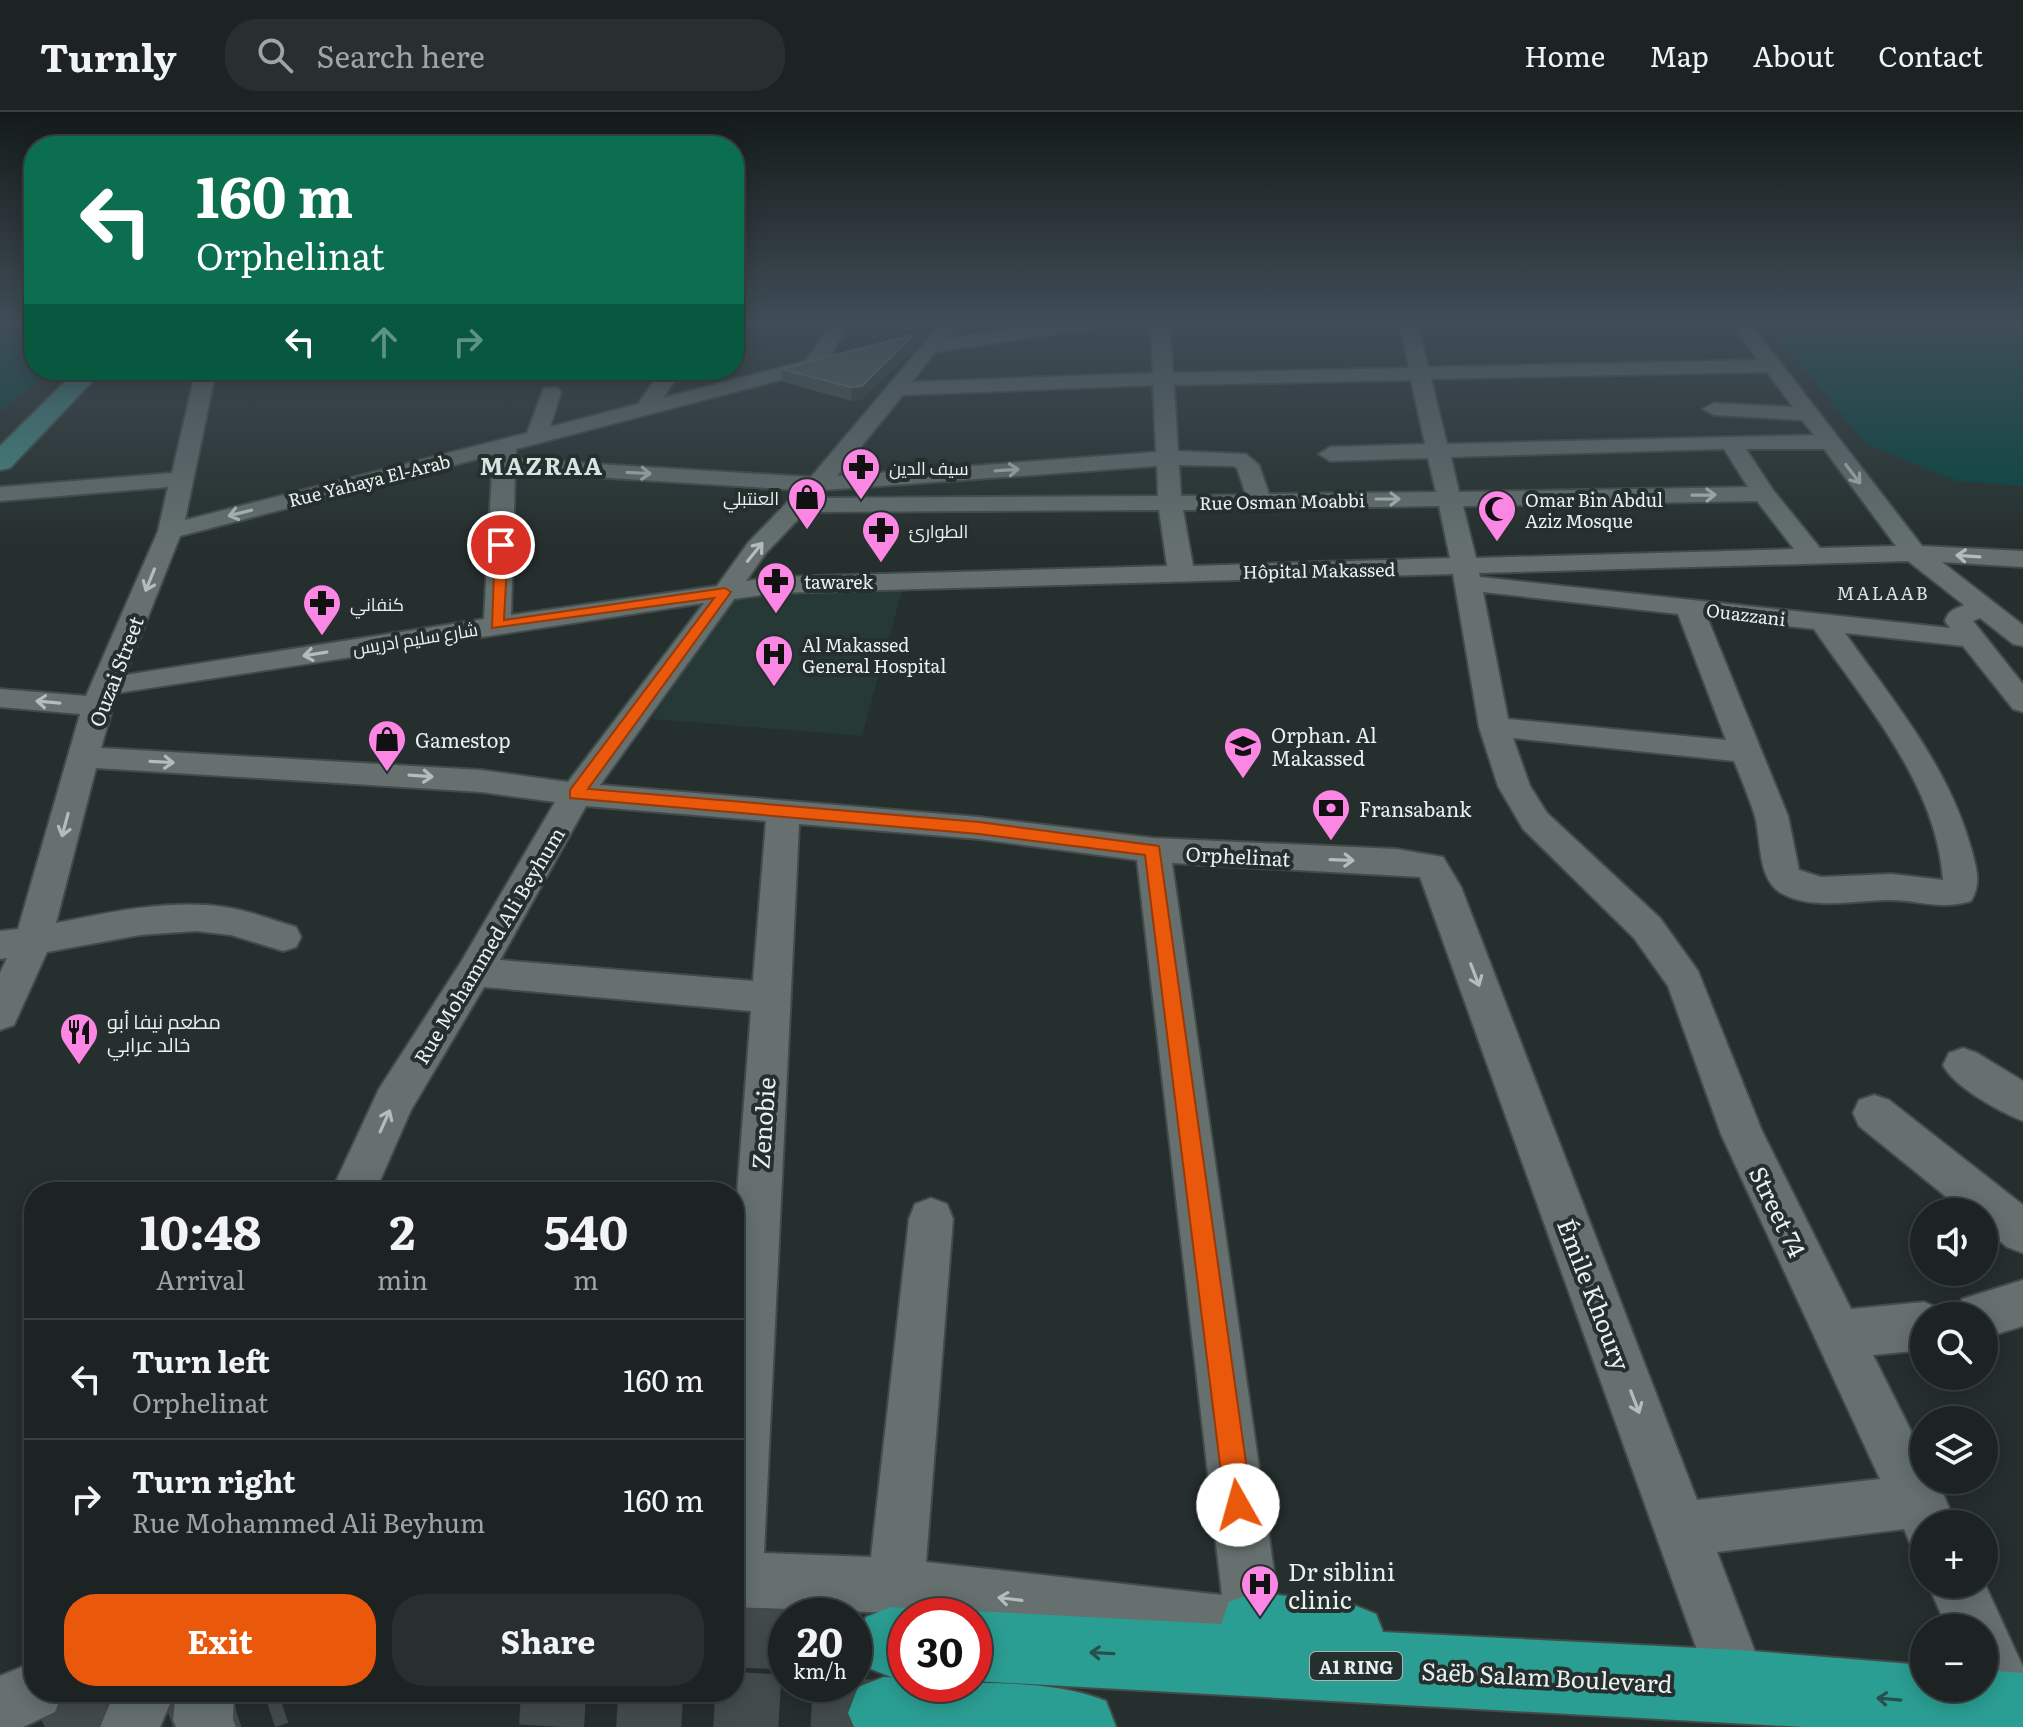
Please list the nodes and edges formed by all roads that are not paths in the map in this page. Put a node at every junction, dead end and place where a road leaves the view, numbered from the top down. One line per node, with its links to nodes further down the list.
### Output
1 (33, 397): 14 (main road)
2 (64, 397): 22 (main road)
3 (200, 397): 23 (street, Ouzai Street)
4 (549, 397): 15 (street)
5 (653, 397): 11 (street)
6 (690, 397): 11 (street, Rue Yahaya El-Arab)
7 (888, 397): 25 (street, Rue Mohammed Ali Beyhum)
8 (1165, 397): 21 (street)
9 (1427, 397): 18 (street, Street 74)
10 (1796, 397): 13 (street)
11 (645, 409): 15 (street, Rue Yahaya El-Arab)
12 (1714, 409): 13 (street)
13 (1809, 414): 17 (street)
14 (0, 427)
15 (536, 437): 20 (street, Rue Yahaya El-Arab)
16 (1730, 442): 17 (street); 18 (street); 26 (street)
17 (1829, 442): 31 (street, one-way to 31)
18 (1438, 451): 19 (street); 27 (street, Street 74)
19 (1330, 454)
20 (505, 455): 25 (street, one-way to 25); 30 (street, Rue Yahaya El-Arab, one-way to 30); 41 (street)
21 (1169, 458): 25 (street, one-way to 21); 28 (street); 29 (street)
22 (0, 462)
23 (182, 479): 24 (street); 30 (street, Ouzai Street)
24 (0, 494)
25 (808, 494): 29 (street, Rue Osman Moabbi); 36 (street, Rue Mohammed Ali Beyhum, one-way to 25)
26 (1764, 494): 27 (street, Rue Osman Moabbi, one-way to 26); 32 (street)
27 (1449, 499): 28 (street, Rue Osman Moabbi, one-way to 27); 35 (street, Street 74)
28 (1261, 500): 29 (street, Rue Osman Moabbi)
29 (1170, 503): 34 (street)
30 (170, 531): 44 (street, Ouzai Street, one-way to 44)
31 (1914, 553): 32 (street, Hôpital Makassed); 33 (street, Hôpital Makassed, one-way to 31); 39 (street)
32 (1812, 555): 35 (street, Hôpital Makassed)
33 (2019, 562)
34 (1181, 574): 35 (street, Hôpital Makassed); 36 (street, Hôpital Makassed)
35 (1466, 575): 38 (street, Ouazzani); 47 (street, Street 74)
36 (725, 592): 41 (street, شارع سليم ادريس); 50 (street, Rue Mohammed Ali Beyhum)
37 (2017, 602): 39 (street)
38 (1689, 607): 40 (street, Ouazzani); 48 (street)
39 (1988, 610): 42 (street); 43 (street)
40 (1823, 622): 43 (street, Ouazzani); 48 (street)
41 (497, 625): 44 (street, شارع سليم ادريس, one-way to 44)
42 (2023, 638)
43 (1972, 639): 46 (street)
44 (102, 696): 45 (street, شارع سليم ادريس, one-way to 45); 49 (street, Ouzai Street)
45 (0, 698)
46 (2023, 703)
47 (1494, 727): 48 (street); 70 (street, Street 74)
48 (1748, 752)
49 (84, 757): 50 (street, Orphelinat, one-way to 50); 55 (street, Ouzai Street, one-way to 55)
50 (576, 794): 51 (street, Orphelinat); 56 (street, Rue Mohammed Ali Beyhum)
51 (783, 810): 52 (street, Orphelinat); 57 (street, Zenobie)
52 (1153, 850): 53 (street, Orphelinat, one-way to 53); 78 (street)
53 (1447, 902): 73 (street, Émile Khoury, one-way to 73)
54 (283, 937): 55 (street)
55 (16, 943): 58 (street, Ouzai Street)
56 (474, 972): 57 (street); 62 (street, Rue Mohammed Ali Beyhum, one-way to 56)
57 (770, 998): 64 (street, Zenobie)
58 (0, 1014)
59 (1963, 1065): 60 (street)
60 (2023, 1103)
61 (1874, 1113): 65 (street)
62 (358, 1182)
63 (931, 1219): 75 (street)
64 (745, 1227): 66 (street, Zenobie)
65 (2023, 1232)
66 (744, 1259)
67 (2023, 1303): 68 (street)
68 (1998, 1310)
69 (1910, 1327): 70 (street)
70 (1840, 1334): 71 (street, Street 74)
71 (1923, 1510)
72 (1910, 1514): 73 (street)
73 (1683, 1529): 81 (street, Émile Khoury)
74 (744, 1583): 76 (street)
75 (900, 1598)
76 (888, 1621)
77 (992, 1625): 78 (street, one-way to 77)
78 (1254, 1627): 81 (highway)
79 (992, 1647): 81 (highway, Saëb Salam Boulevard / A1 RING, one-way to 79)
80 (1998, 1672): 86 (street)
81 (1739, 1686): 86 (highway, Saëb Salam Boulevard / A1 RING, one-way to 81)
82 (24, 1696): 85 (street)
83 (141, 1702): 88 (street)
84 (204, 1702): 89 (street)
85 (0, 1707)
86 (2018, 1709)
87 (884, 1713): 90 (highway)
88 (130, 1727)
89 (206, 1727)
90 (1080, 1727)

